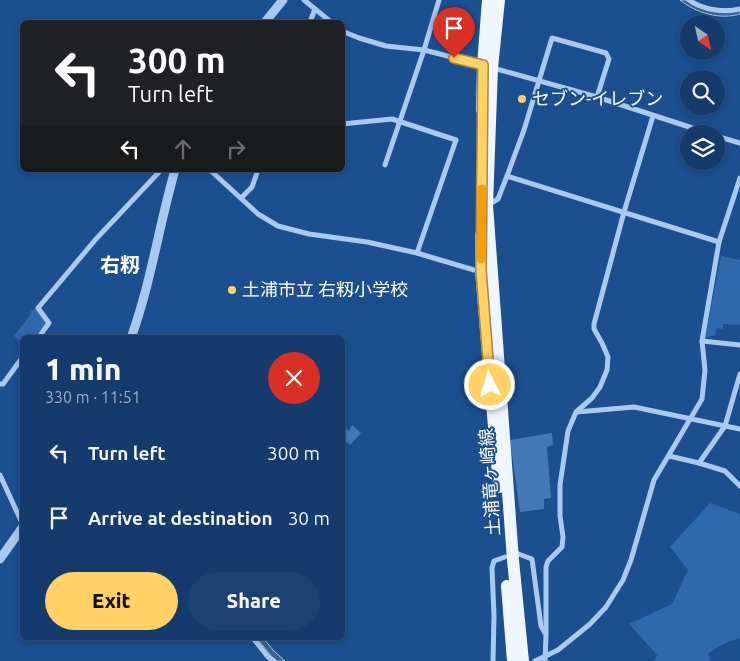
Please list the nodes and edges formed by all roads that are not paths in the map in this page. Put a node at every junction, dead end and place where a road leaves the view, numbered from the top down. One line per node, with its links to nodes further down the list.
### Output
1 (284, 0): 9 (street)
2 (304, 0): 7 (street)
3 (439, 0): 13 (street)
4 (488, 0): 14 (main road, 土浦竜ヶ崎線)
5 (499, 0): 14 (main road, 土浦竜ヶ崎線)
6 (689, 0): 8 (street)
7 (315, 9): 10 (street); 11 (street)
8 (740, 9)
9 (267, 20)
10 (311, 20)
11 (329, 20)
12 (345, 32): 13 (street)
13 (424, 50): 14 (street); 18 (street)
14 (488, 66): 15 (street); 31 (main road, 土浦竜ヶ崎線); 35 (main road, 土浦竜ヶ崎線)
15 (538, 81): 16 (street); 16 (street); 28 (street)
16 (597, 97): 17 (street)
17 (653, 116): 20 (street); 32 (street)
18 (399, 122): 19 (street); 23 (street); 34 (street)
19 (345, 124)
20 (682, 125)
21 (725, 139): 22 (street)
22 (740, 143)
23 (385, 165)
24 (159, 172): 36 (street)
25 (175, 172): 37 (street)
26 (212, 172): 30 (street)
27 (257, 172): 30 (street)
28 (507, 176): 31 (street); 32 (street)
29 (740, 178): 33 (street)
30 (241, 198): 34 (street)
31 (487, 205): 35 (main road, 土浦竜ヶ崎線)
32 (624, 212): 33 (street); 43 (street)
33 (719, 242): 38 (street)
34 (417, 253): 35 (street)
35 (486, 270): 53 (main road, 土浦竜ヶ崎線)
36 (40, 335)
37 (132, 335)
38 (702, 341): 39 (street); 44 (street)
39 (740, 345)
40 (20, 361): 42 (street)
41 (740, 374): 45 (street)
42 (0, 384)
43 (576, 412): 44 (street); 55 (street)
44 (691, 420): 45 (street); 47 (street)
45 (726, 426): 46 (street); 48 (street)
46 (740, 430)
47 (669, 456): 48 (street); 57 (street)
48 (699, 463): 50 (street)
49 (0, 475): 51 (street)
50 (740, 486)
51 (20, 518)
52 (20, 531): 54 (street)
53 (508, 555): 55 (street); 59 (street); 60 (main road, 土浦竜ヶ崎線); 61 (main road, 土浦竜ヶ崎線)
54 (0, 559)
55 (546, 635): 57 (street)
56 (255, 640): 58 (street)
57 (541, 660)
58 (274, 661)
59 (493, 661)
60 (513, 661)
61 (523, 661)

